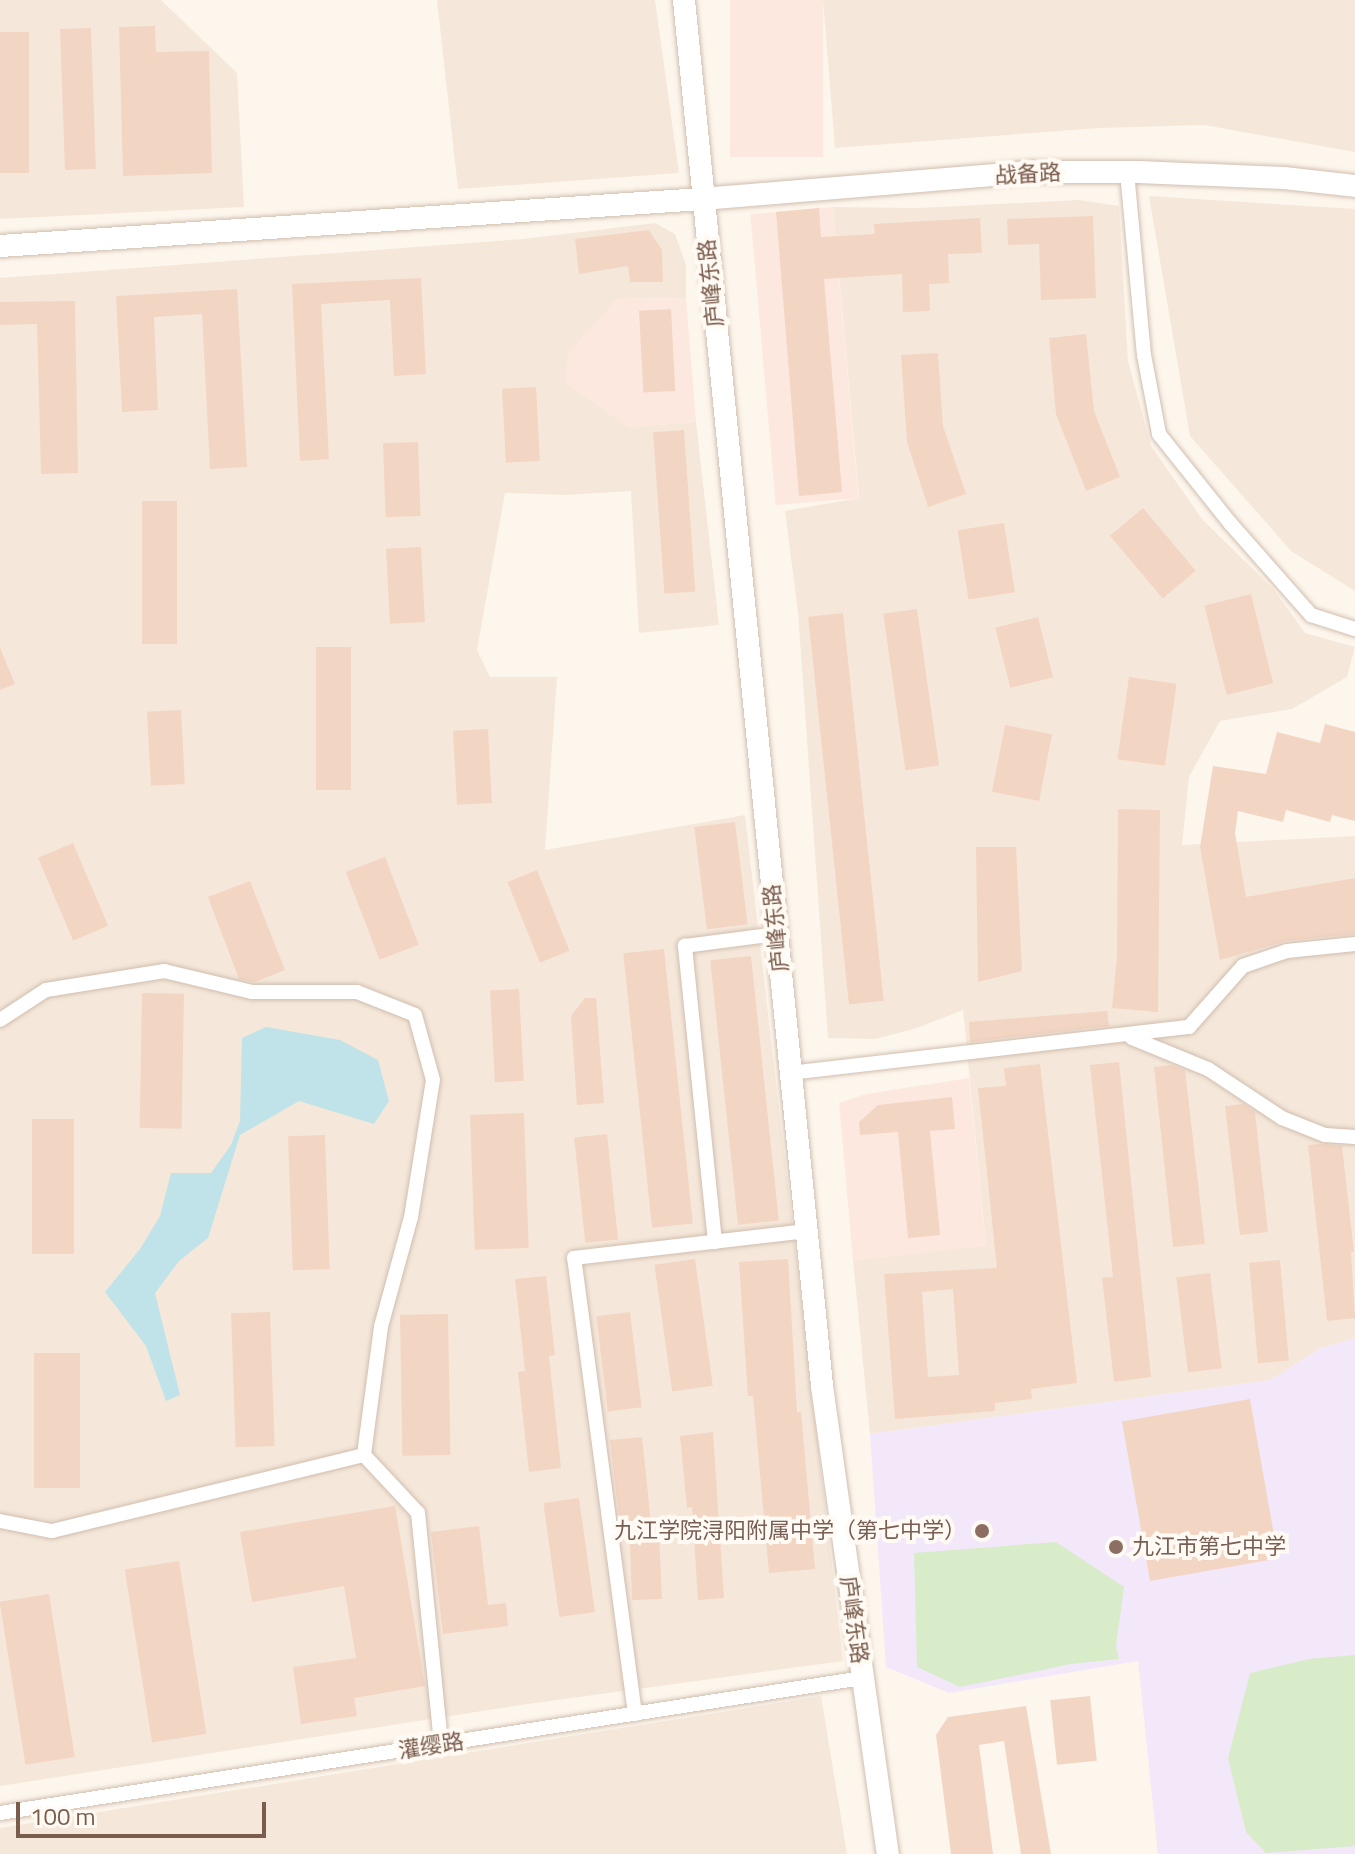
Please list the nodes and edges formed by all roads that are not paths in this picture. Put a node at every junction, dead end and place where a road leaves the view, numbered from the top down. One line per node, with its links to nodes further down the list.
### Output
1 (684, 0): 4 (main road, 庐峰东路)
2 (1127, 172): 3 (main road, 战备路); 4 (main road, 战备路); 6 (street)
3 (1355, 186)
4 (702, 199): 5 (main road, 战备路); 7 (main road, 庐峰东路)
5 (0, 246)
6 (1355, 629)
7 (776, 934): 11 (main road, 庐峰东路); 14 (street)
8 (1355, 944): 10 (street)
9 (0, 1020): 15 (street)
10 (1128, 1036): 11 (street); 12 (street)
11 (790, 1073): 13 (main road, 庐峰东路)
12 (1355, 1137)
13 (806, 1231): 14 (street); 17 (main road, 庐峰东路)
14 (715, 1242): 18 (street)
15 (364, 1455): 16 (street); 19 (street)
16 (0, 1521)
17 (862, 1678): 18 (street, 灌缨路); 21 (main road, 庐峰东路)
18 (635, 1714): 19 (street, 灌缨路)
19 (441, 1744): 20 (street, 灌缨路)
20 (0, 1813)
21 (888, 1854)

